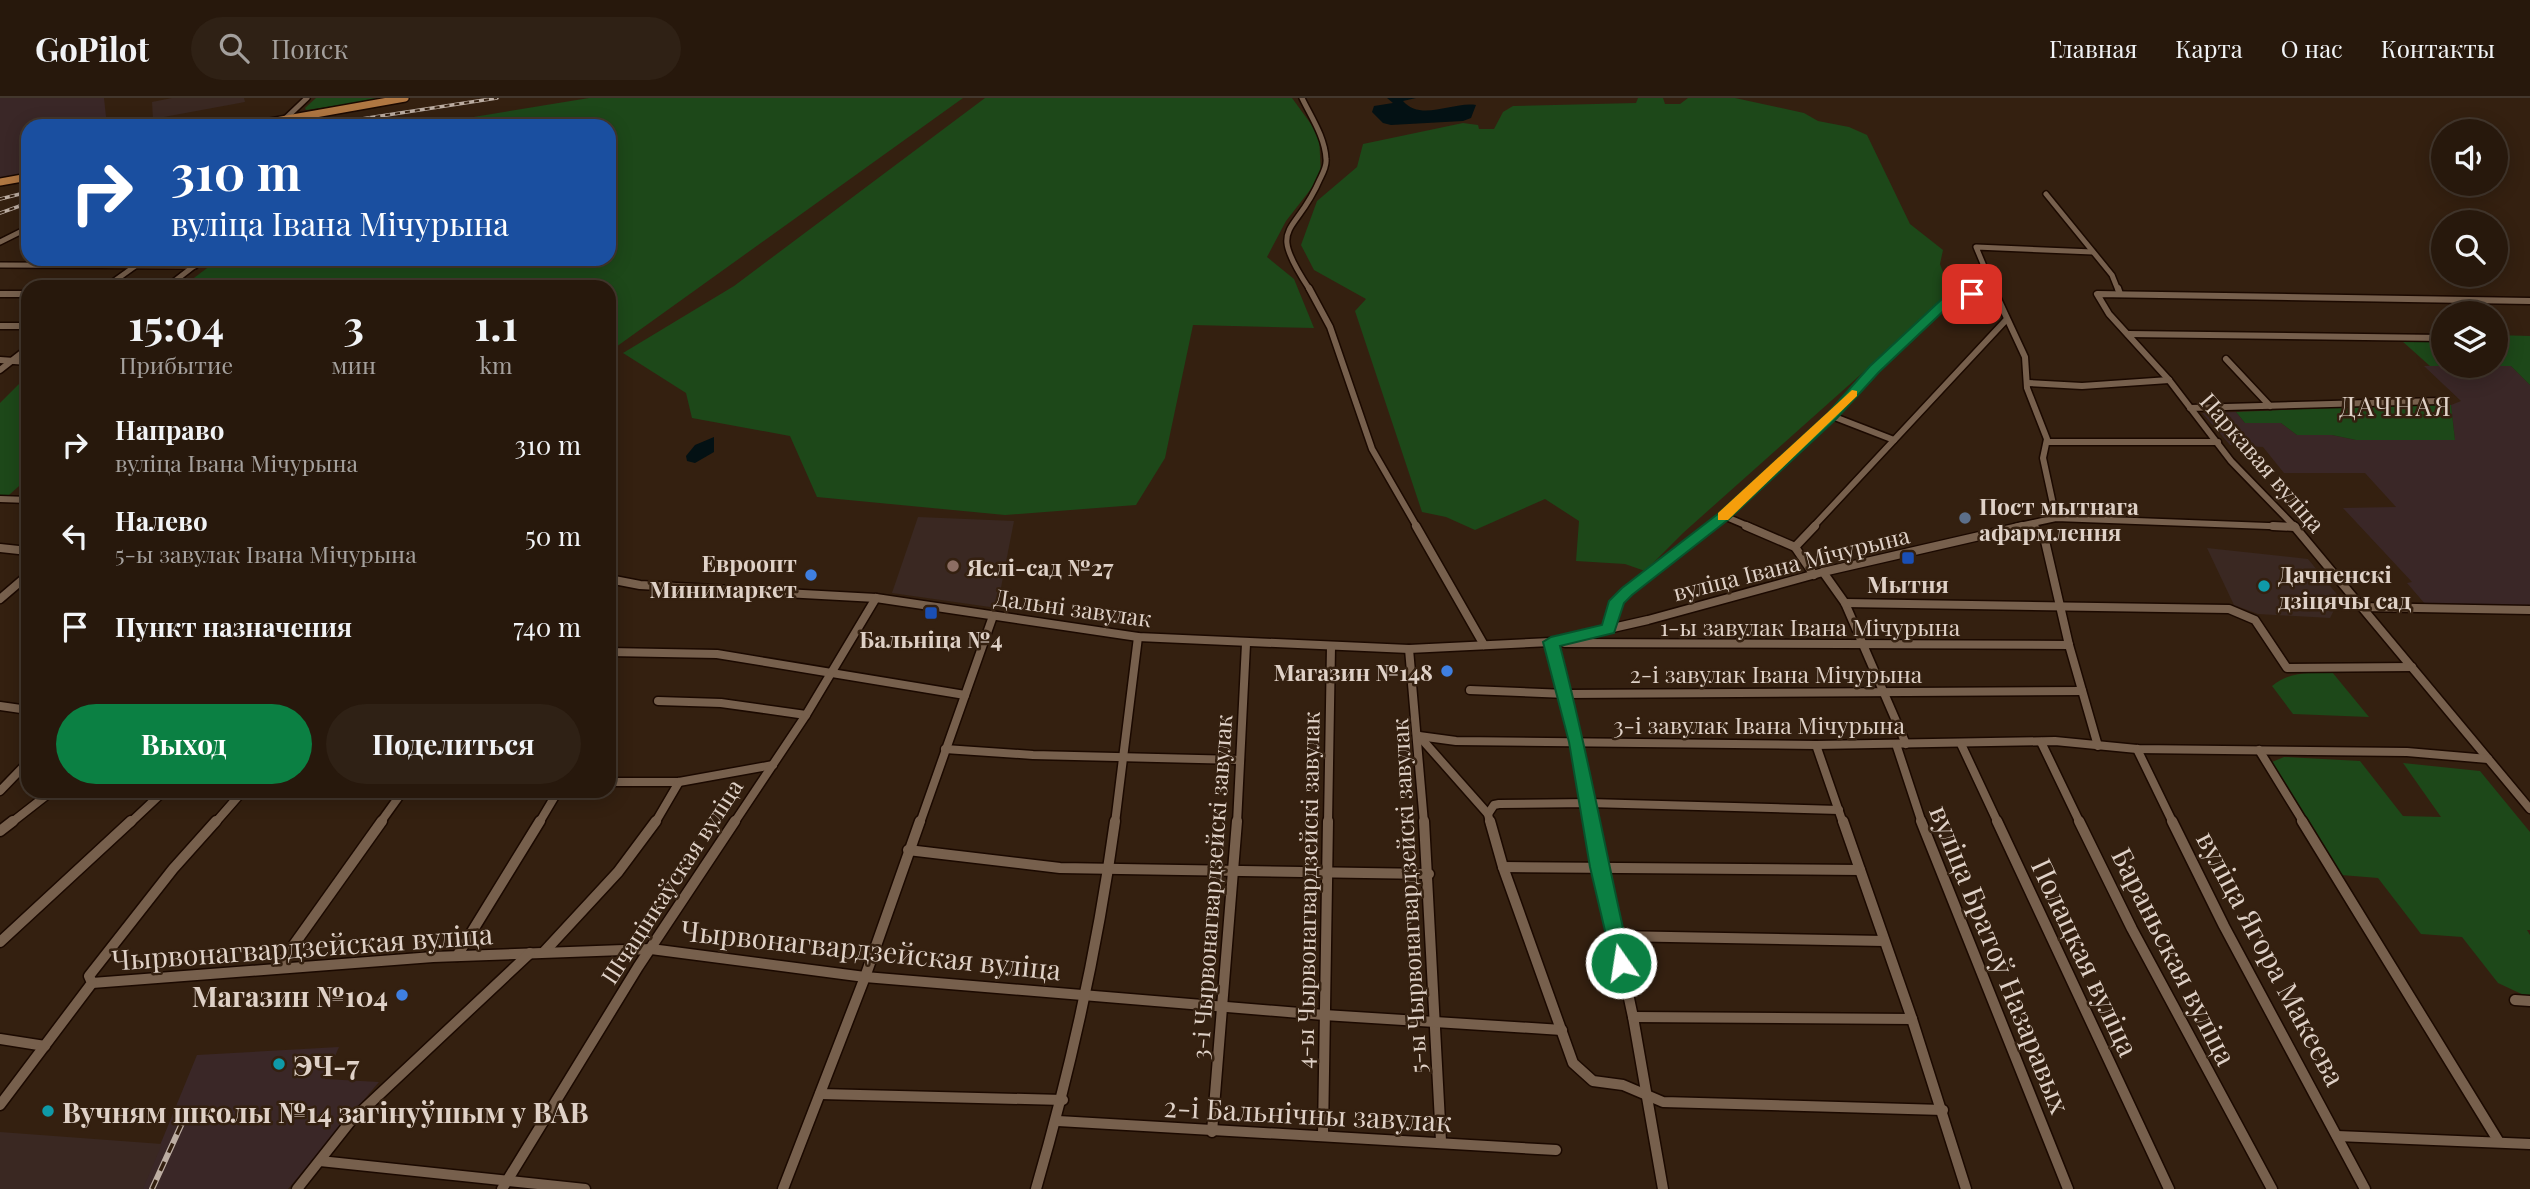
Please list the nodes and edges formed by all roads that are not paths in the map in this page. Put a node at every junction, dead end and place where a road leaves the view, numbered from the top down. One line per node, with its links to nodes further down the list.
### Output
1 (307, 98): 4 (street)
2 (405, 98): 4 (main road)
3 (1302, 98): 68 (street)
4 (286, 118): 5 (main road)
5 (281, 119)
6 (21, 178): 7 (main road)
7 (0, 182)
8 (2046, 194): 13 (street)
9 (21, 231): 10 (street)
10 (9, 237): 11 (street); 12 (street)
11 (21, 237)
12 (0, 242)
13 (2093, 252): 20 (street); 22 (street)
14 (0, 265): 15 (street)
15 (21, 265)
16 (136, 266): 18 (street)
17 (195, 266): 19 (street)
18 (116, 280)
19 (176, 280)
20 (1997, 293): 25 (street); 41 (street)
21 (0, 294): 23 (street)
22 (2120, 294): 24 (street); 28 (street, Паркавая вуліца)
23 (21, 295)
24 (2530, 300)
25 (2003, 323): 37 (street); 42 (street)
26 (0, 326): 27 (street)
27 (21, 326)
28 (2127, 334): 29 (street); 36 (street, Паркавая вуліца)
29 (2431, 338)
30 (21, 354): 33 (street)
31 (2226, 359): 39 (street)
32 (0, 360): 33 (street)
33 (14, 360): 34 (street); 35 (street)
34 (21, 361)
35 (0, 370)
36 (2169, 380): 37 (street); 40 (street, Паркавая вуліца)
37 (2028, 383): 43 (street)
38 (2439, 401): 39 (street)
39 (2270, 406): 40 (street)
40 (2190, 408): 44 (street, Паркавая вуліца)
41 (1832, 416): 42 (street); 47 (street)
42 (1894, 440): 51 (street)
43 (2047, 442): 44 (street); 48 (street)
44 (2218, 442): 50 (street, Паркавая вуліца)
45 (0, 499): 46 (street)
46 (21, 500)
47 (1724, 516): 51 (street); 64 (street)
48 (2056, 519): 49 (street, вуліца Івана Мічурына); 50 (street, вуліца Івана Мічурына)
49 (2033, 524): 54 (street, вуліца Івана Мічурына); 60 (street)
50 (2295, 527): 61 (street, Паркавая вуліца)
51 (1796, 547): 54 (street, вуліца Братоў Назаравых)
52 (0, 548): 53 (street)
53 (21, 550)
54 (1818, 574): 59 (street, вуліца Братоў Назаравых); 64 (street, вуліца Івана Мічурына)
55 (616, 580): 57 (street, Дальні завулак)
56 (21, 581): 58 (street)
57 (876, 598): 63 (street, Дальні завулак); 75 (street, Шчацінкаўская вуліца)
58 (0, 600)
59 (1845, 603): 60 (street); 69 (street, вуліца Братоў Назаравых)
60 (2062, 606): 70 (street); 74 (street)
61 (2361, 607): 62 (street); 74 (street, Паркавая вуліца)
62 (2530, 610)
63 (993, 616): 65 (street, Дальні завулак); 80 (street)
64 (1608, 629): 66 (street, вуліца Івана Мічурына)
65 (1138, 637): 67 (street, Дальні завулак); 95 (street)
66 (1551, 642): 68 (street, вуліца Івана Мічурына); 69 (street, 1-ы завулак Івана Мічурына); 79 (street)
67 (1246, 644): 71 (street, Дальні завулак); 97 (street, 3-і Чырвонагвардзейскі завулак)
68 (1484, 645): 72 (street, вуліца Івана Мічурына)
69 (1864, 645): 70 (street, 1-ы завулак Івана Мічурына); 77 (street, вуліца Братоў Назаравых)
70 (2069, 646): 78 (street)
71 (1331, 647): 72 (street, Дальні завулак); 119 (street, 4-ы Чырвонагвардзейскі завулак)
72 (1409, 649): 85 (street, 5-ы Чырвонагвардзейскі завулак)
73 (616, 652): 75 (street)
74 (2412, 667): 96 (street, Паркавая вуліца)
75 (831, 671): 80 (street); 84 (street, Шчацінкаўская вуліца)
76 (1470, 690): 79 (street, 2-і завулак Івана Мічурына)
77 (1884, 691): 78 (street, 2-і завулак Івана Мічурына); 79 (street, 2-і завулак Івана Мічурына); 88 (street, вуліца Братоў Назаравых)
78 (2082, 691): 91 (street)
79 (1566, 694): 87 (street)
80 (965, 695): 93 (street)
81 (658, 701): 84 (street)
82 (0, 706): 83 (street)
83 (21, 709)
84 (806, 715): 98 (street, Шчацінкаўская вуліца)
85 (1419, 736): 87 (street, 3-і завулак Івана Мічурына); 111 (street); 120 (street, 5-ы Чырвонагвардзейскі завулак)
86 (2041, 741): 89 (street, 3-і завулак Івана Мічурына); 91 (street, 3-і завулак Івана Мічурына); 165 (street, Бараньская вуліца)
87 (1577, 742): 90 (street, 3-і завулак Івана Мічурына); 108 (street)
88 (1901, 744): 89 (street, 3-і завулак Івана Мічурына); 90 (street, 3-і завулак Івана Мічурына); 163 (street, вуліца Братоў Назаравых)
89 (1961, 744): 164 (street, Полацкая вуліца)
90 (1816, 746): 110 (street)
91 (2098, 746): 92 (street, 3-і завулак Івана Мічурына)
92 (2137, 749): 94 (street, 3-і завулак Івана Мічурына); 150 (street, вуліца Ягора Макеева)
93 (945, 750): 95 (street); 113 (street)
94 (2259, 750): 96 (street, 3-і завулак Івана Мічурына); 152 (street)
95 (1124, 757): 97 (street); 116 (street)
96 (2488, 759): 109 (street, Паркавая вуліца)
97 (1240, 760): 118 (street, 3-і Чырвонагвардзейскі завулак)
98 (773, 765): 101 (street); 124 (street, Шчацінкаўская вуліца)
99 (21, 770): 102 (street)
100 (616, 782): 101 (street)
101 (680, 782): 125 (street)
102 (0, 792)
103 (43, 798): 112 (street)
104 (156, 798): 123 (street)
105 (237, 798): 130 (street)
106 (398, 798): 128 (street)
107 (554, 798): 127 (street)
108 (1589, 803): 110 (street); 111 (street); 115 (street)
109 (2530, 809)
110 (1839, 810): 117 (street)
111 (1488, 814): 114 (street)
112 (0, 831)
113 (908, 850): 116 (street); 129 (street)
114 (1503, 867): 115 (street); 139 (street)
115 (1599, 867): 117 (street); 121 (street)
116 (1110, 869): 118 (street); 131 (street)
117 (1860, 870): 122 (street)
118 (1234, 872): 119 (street); 134 (street, 3-і Чырвонагвардзейскі завулак)
119 (1327, 874): 120 (street); 135 (street, 4-ы Чырвонагвардзейскі завулак)
120 (1429, 874): 138 (street, 5-ы Чырвонагвардзейскі завулак)
121 (1615, 936): 122 (street); 136 (street)
122 (1884, 941): 137 (street)
123 (0, 942)
124 (651, 948): 125 (street, Чырвонагвардзейская вуліца); 129 (street, Чырвонагвардзейская вуліца); 156 (street, Шчацінкаўская вуліца)
125 (544, 952): 126 (street, Чырвонагвардзейская вуліца)
126 (530, 953): 127 (street, Чырвонагвардзейская вуліца); 155 (street)
127 (457, 956): 128 (street, Чырвонагвардзейская вуліца)
128 (278, 967): 130 (street, Чырвонагвардзейская вуліца)
129 (865, 977): 131 (street, Чырвонагвардзейская вуліца); 142 (street)
130 (92, 983): 141 (street)
131 (1087, 994): 134 (street, Чырвонагвардзейская вуліца); 144 (street)
132 (2515, 1000): 133 (street)
133 (2530, 1001)
134 (1223, 1007): 135 (street, Чырвонагвардзейская вуліца); 148 (street, 3-і Чырвонагвардзейскі завулак)
135 (1324, 1016): 138 (street, Чырвонагвардзейская вуліца); 149 (street, 4-ы Чырвонагвардзейскі завулак)
136 (1633, 1017): 137 (street); 143 (street)
137 (1912, 1019): 146 (street)
138 (1435, 1023): 139 (street, Чырвонагвардзейская вуліца); 151 (street, 5-ы Чырвонагвардзейскі завулак)
139 (1562, 1030): 143 (street)
140 (0, 1039): 141 (street)
141 (45, 1046): 145 (street)
142 (820, 1094): 144 (street); 159 (street)
143 (1645, 1097): 146 (street); 161 (street)
144 (1063, 1100): 147 (street)
145 (0, 1105)
146 (1942, 1110): 162 (street)
147 (1058, 1121): 148 (street, 2-і Бальнічны завулак); 160 (street)
148 (1212, 1132): 149 (street, 2-і Бальнічны завулак)
149 (1323, 1134): 151 (street, 2-і Бальнічны завулак)
150 (2337, 1136): 152 (street); 166 (street, вуліца Ягора Макеева)
151 (1441, 1141): 154 (street, 2-і Бальнічны завулак)
152 (2499, 1142): 153 (street)
153 (2530, 1144)
154 (1556, 1150)
155 (320, 1161): 156 (street); 157 (street)
156 (504, 1186): 158 (street)
157 (298, 1189)
158 (585, 1189)
159 (783, 1189)
160 (1036, 1189)
161 (1663, 1189)
162 (1966, 1189)
163 (2068, 1189)
164 (2169, 1189)
165 (2272, 1189)
166 (2365, 1189)

